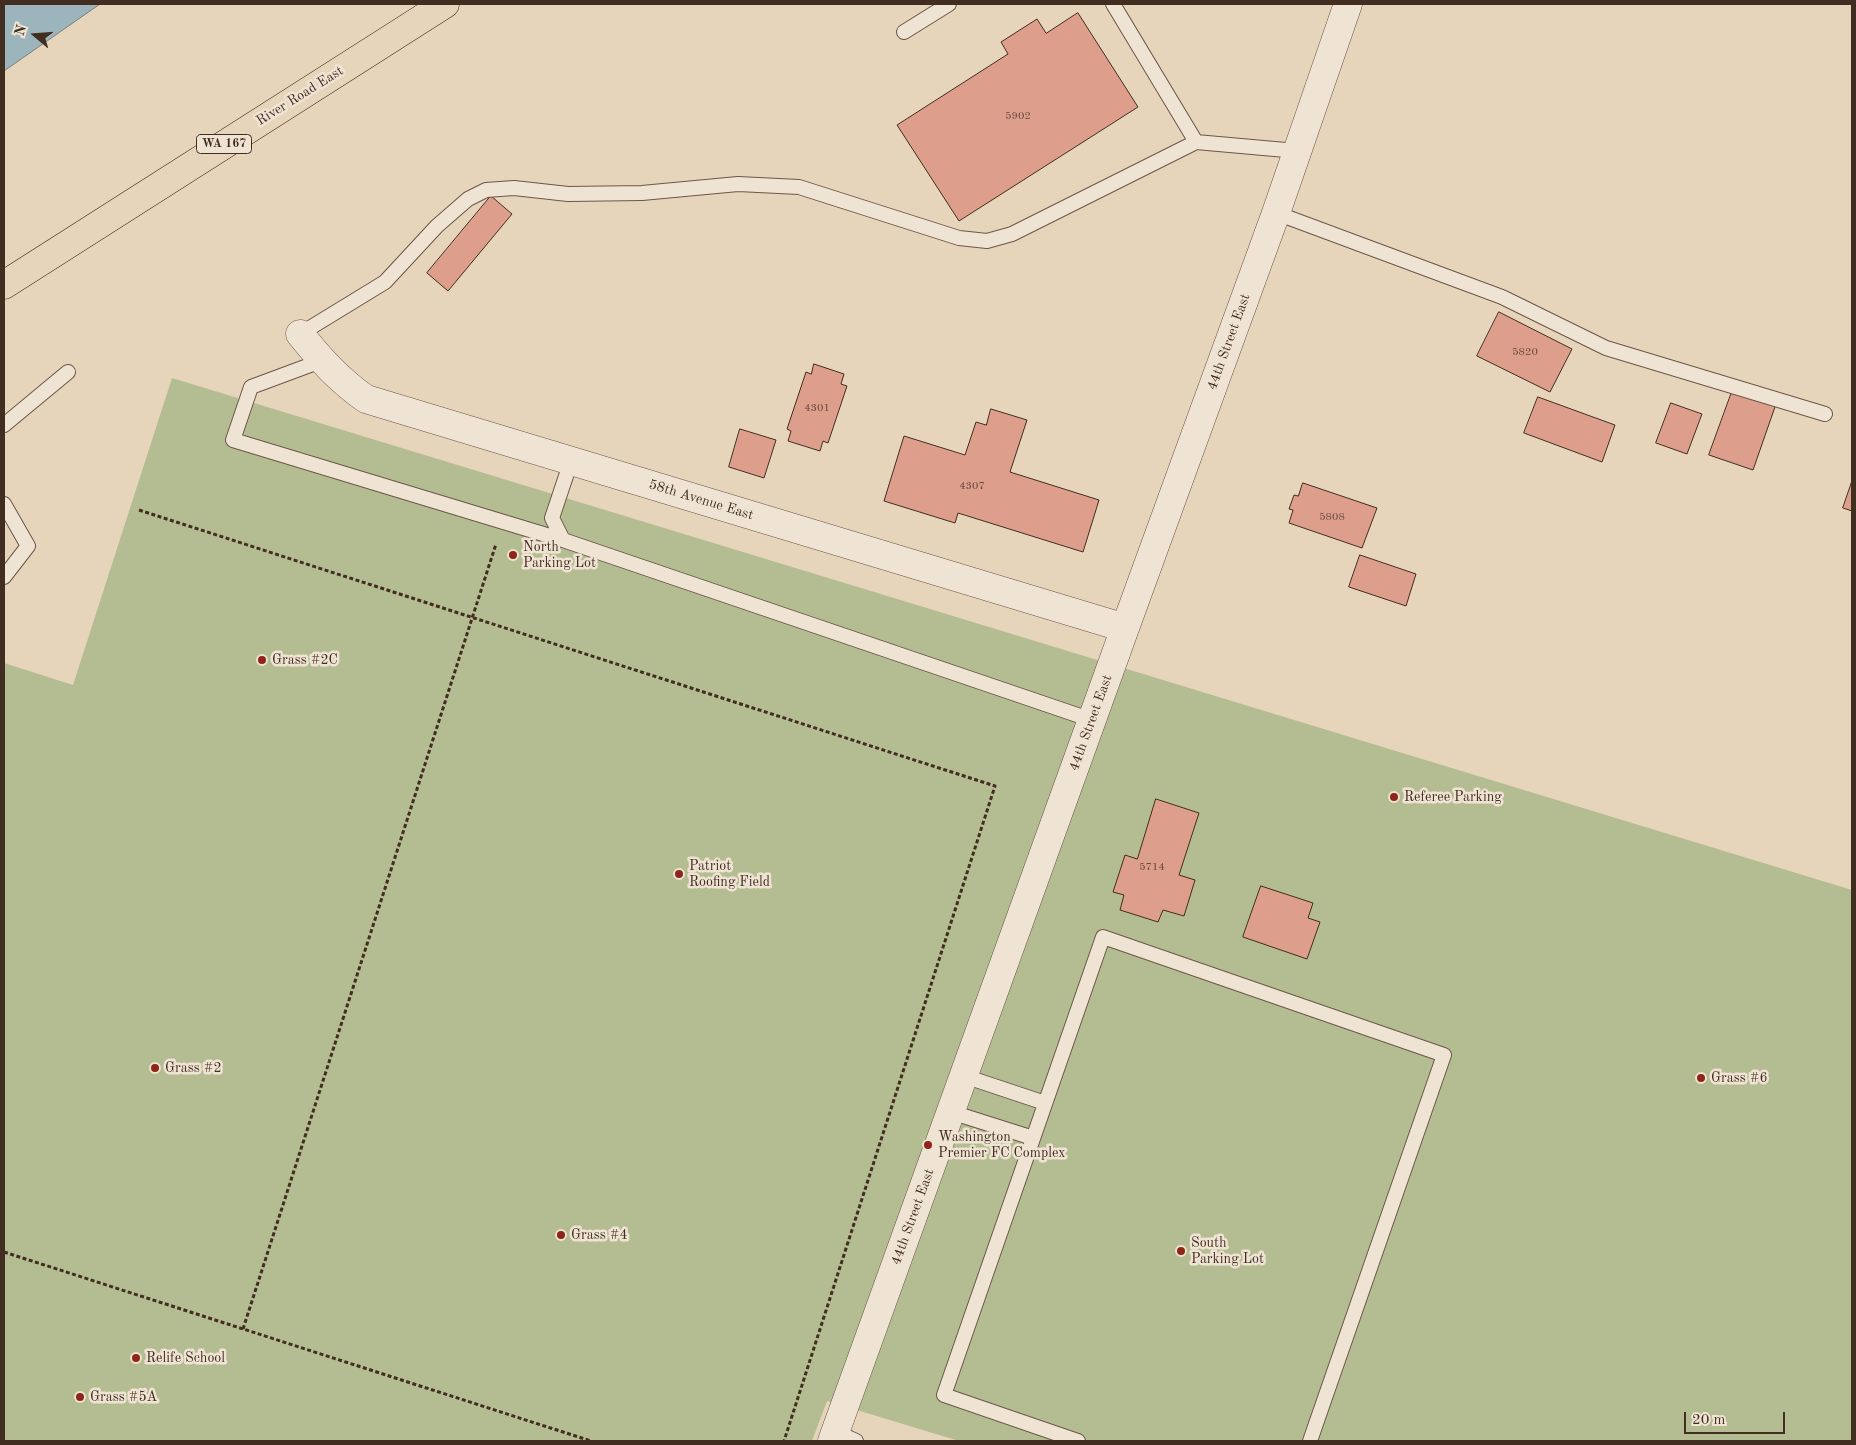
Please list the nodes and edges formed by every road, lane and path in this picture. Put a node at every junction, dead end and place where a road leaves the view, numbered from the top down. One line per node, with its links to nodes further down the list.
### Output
1 (445, 4): 9 (main road, River Road East / WA 167)
2 (949, 4): 5 (lane)
3 (1113, 4): 6 (lane)
4 (1348, 4): 7 (street, 44th Street East)
5 (904, 32)
6 (1196, 142): 7 (lane); 10 (lane)
7 (1297, 151): 8 (street, 44th Street East)
8 (1276, 213): 13 (lane); 22 (street, 44th Street East)
9 (4, 285)
10 (300, 334): 11 (street, 58th Avenue East)
11 (321, 361): 15 (street, 58th Avenue East); 18 (lane)
12 (68, 372): 14 (lane)
13 (1825, 414)
14 (4, 425)
15 (571, 461): 19 (lane); 22 (street, 58th Avenue East)
16 (4, 504): 20 (lane)
17 (139, 510): 21 (path)
18 (503, 522): 19 (lane); 21 (path)
19 (563, 540): 23 (lane)
20 (4, 577)
21 (472, 618): 29 (path); 32 (path)
22 (1125, 628): 23 (street, 44th Street East)
23 (1092, 720): 24 (street, 44th Street East)
24 (964, 1076): 25 (lane); 26 (street, 44th Street East)
25 (1045, 1103): 27 (lane); 34 (lane)
26 (951, 1112): 27 (lane); 30 (street, 44th Street East)
27 (1033, 1138): 33 (lane)
28 (4, 1252): 29 (path)
29 (243, 1329): 31 (path)
30 (841, 1438)
31 (591, 1441)
32 (784, 1441)
33 (1078, 1441)
34 (1310, 1441)

